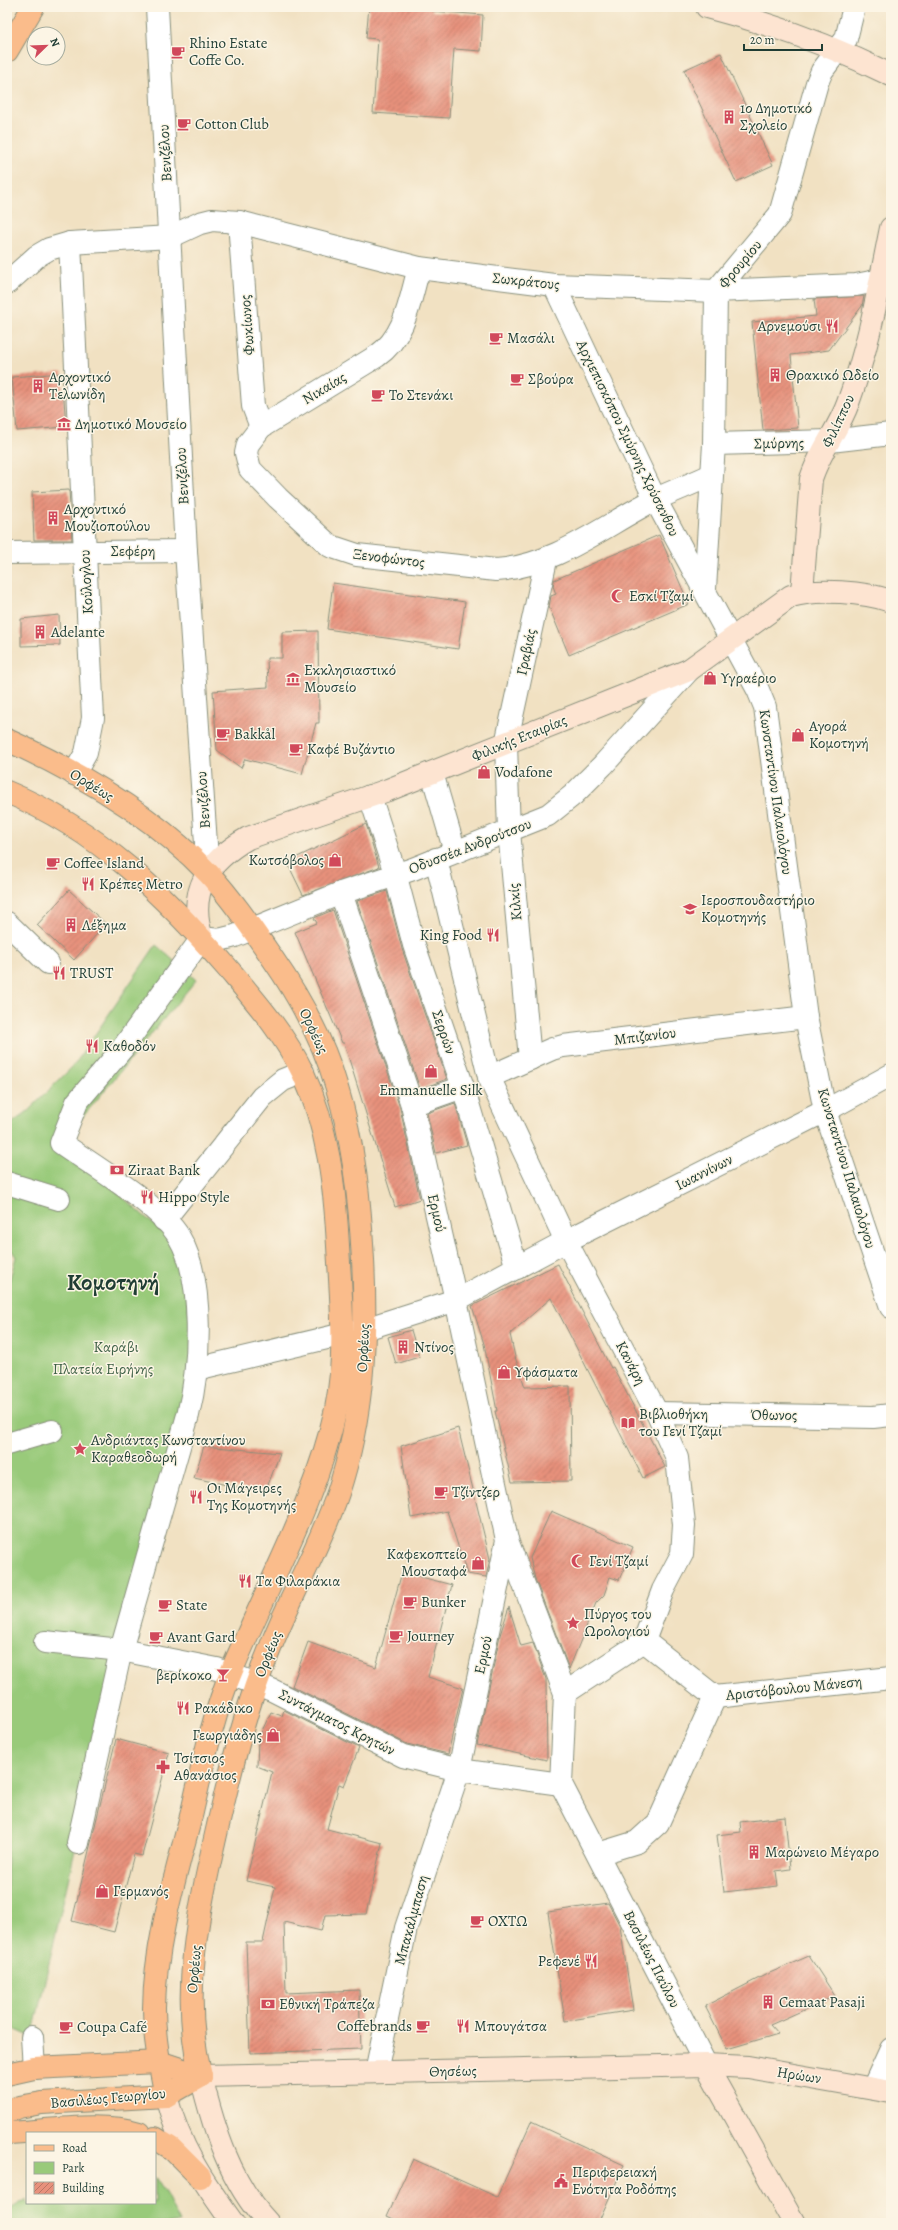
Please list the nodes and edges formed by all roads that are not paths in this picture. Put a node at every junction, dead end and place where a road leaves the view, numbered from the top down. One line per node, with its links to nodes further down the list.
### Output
1 (33, 7): 6 (main road)
2 (157, 7): 10 (street, Βενιζέλου)
3 (707, 7): 5 (street)
4 (854, 7): 5 (street, Φρουρίου)
5 (839, 50): 7 (street); 16 (street, Φρουρίου)
6 (7, 51)
7 (891, 75)
8 (239, 222): 10 (street, Σωκράτους); 12 (street, Σωκράτους); 17 (street, Φωκίωνος)
9 (891, 228): 13 (street, Φιλίππου)
10 (170, 237): 11 (street); 25 (street, Βενιζέλου)
11 (70, 243): 14 (street); 24 (street, Κούλογλου)
12 (419, 268): 15 (street, Σωκράτους); 17 (street, Νικαίας)
13 (886, 280): 16 (street, Σωκράτους); 19 (street, Φιλίππου)
14 (7, 283)
15 (554, 285): 16 (street, Σωκράτους); 23 (street, Αρχιεπισκόπου Σμύρνης Χρύσανθου)
16 (716, 290): 20 (street, Φρουρίου)
17 (261, 427): 22 (street, Νικαίας)
18 (891, 434): 19 (street, Σμύρνης)
19 (830, 441): 20 (street, Σμύρνης); 29 (street, Φιλίππου)
20 (714, 444): 21 (street, Φρουρίου)
21 (711, 476): 23 (street); 28 (street, Φρουρίου)
22 (278, 498): 27 (street, Ξενοφώντος)
23 (655, 500): 27 (street); 28 (street, Αρχιεπισκόπου Σμύρνης Χρύσανθου)
24 (84, 551): 25 (street, Σεφέρη); 26 (street, Σεφέρη); 36 (street, Κούλογλου)
25 (186, 551): 41 (street, Βενιζέλου)
26 (7, 553)
27 (546, 560): 34 (street, Γραβιάς)
28 (705, 589): 31 (street, Κωνσταντίνου Παλαιολόγου)
29 (802, 592): 30 (street, Φιλικής Εταιρίας); 31 (street, Φιλικής Εταιρίας)
30 (891, 602)
31 (731, 640): 32 (street, Φιλικής Εταιρίας); 48 (street, Κωνσταντίνου Παλαιολόγου)
32 (688, 670): 34 (street, Φιλικής Εταιρίας); 39 (street, Οδυσσέα Ανδρούτσου)
33 (7, 740): 36 (main road, Ορφέως)
34 (506, 744): 35 (street, Φιλικής Εταιρίας); 39 (street, Κιλκίς)
35 (432, 773): 38 (street, Φιλικής Εταιρίας); 40 (street)
36 (74, 774): 41 (main road, Ορφέως)
37 (7, 792): 46 (main road, Ορφέως)
38 (370, 796): 41 (street, Φιλικής Εταιρίας); 42 (street, Σερρών)
39 (509, 831): 40 (street, Οδυσσέα Ανδρούτσου); 49 (street, Κιλκίς)
40 (446, 856): 42 (street, Οδυσσέα Ανδρούτσου); 52 (street)
41 (208, 873): 45 (main road, Ορφέως); 46 (street, Φιλικής Εταιρίας)
42 (395, 873): 43 (street, Οδυσσέα Ανδρούτσου); 53 (street, Σερρών)
43 (341, 893): 45 (street, Οδυσσέα Ανδρούτσου); 54 (street, Ερμού)
44 (7, 923): 47 (street)
45 (253, 930): 46 (street, Οδυσσέα Ανδρούτσου); 63 (main road, Ορφέως)
46 (202, 938): 50 (main road, Ορφέως); 58 (street)
47 (48, 963)
48 (806, 1017): 49 (street, Μπιζανίου); 55 (street, Κωνσταντίνου Παλαιολόγου)
49 (530, 1059): 52 (street, Μπιζανίου)
50 (303, 1072): 58 (street); 64 (main road, Ορφέως)
51 (891, 1075): 55 (street, Ιωαννίνων)
52 (489, 1077): 59 (street, Κανάρη)
53 (463, 1088): 54 (street); 60 (street, Σερρών)
54 (412, 1105): 61 (street, Ερμού)
55 (825, 1111): 59 (street, Ιωαννίνων); 62 (street, Κωνσταντίνου Παλαιολόγου)
56 (7, 1183): 57 (street)
57 (59, 1199)
58 (164, 1220): 65 (street)
59 (566, 1241): 60 (street, Ιωαννίνων); 66 (street, Κανάρη)
60 (517, 1268): 61 (street, Ιωαννίνων)
61 (456, 1300): 63 (street, Ιωαννίνων); 70 (street, Ερμού)
62 (891, 1307)
63 (365, 1329): 64 (street, Ιωαννίνων); 76 (main road, Ορφέως)
64 (342, 1335): 65 (street, Ιωαννίνων); 74 (main road, Ορφέως)
65 (196, 1369): 73 (street)
66 (657, 1413): 67 (street, Όθωνος); 71 (street, Κανάρη)
67 (891, 1415)
68 (52, 1431): 69 (street)
69 (7, 1444)
70 (508, 1540): 77 (street, Ερμού); 79 (street, Ερμού)
71 (644, 1641): 77 (street); 78 (street, Αριστόβουλου Μάνεση)
72 (45, 1642): 73 (street, Συντάγματος Κρητών)
73 (121, 1650): 74 (street, Συντάγματος Κρητών); 81 (street)
74 (231, 1674): 76 (street, Συντάγματος Κρητών); 85 (main road, Ορφέως)
75 (891, 1678): 78 (street, Αριστόβουλου Μάνεση)
76 (256, 1683): 79 (street, Συντάγματος Κρητών); 90 (main road, Ορφέως)
77 (565, 1692): 80 (street)
78 (715, 1697): 82 (street)
79 (459, 1770): 80 (street, Συντάγματος Κρητών); 88 (street, Μπακάλμπαση)
80 (561, 1784): 82 (street, Βασιλέως Παύλου)
81 (78, 1843)
82 (598, 1854): 86 (street, Βασιλέως Παύλου)
83 (32, 2037): 87 (street)
84 (891, 2049): 91 (street)
85 (159, 2062): 87 (main road, Βασιλέως Γεωργίου); 90 (main road, Βασιλέως Γεωργίου); 92 (main road, Ορφέως)
86 (706, 2065): 88 (street, Θησέως); 91 (street, Ηρώων); 102 (street)
87 (34, 2068): 89 (main road, Βασιλέως Γεωργίου)
88 (376, 2072): 90 (street, Θησέως)
89 (7, 2074)
90 (201, 2076): 92 (main road, Βασιλέως Γεωργίου); 101 (street)
91 (882, 2090)
92 (166, 2096): 93 (main road, Βασιλέως Γεωργίου); 99 (street)
93 (7, 2112)
94 (26, 2132): 97 (main road)
95 (27, 2132): 96 (main road)
96 (135, 2132)
97 (7, 2133)
98 (156, 2139): 99 (main road)
99 (200, 2177): 100 (street)
100 (233, 2223)
101 (268, 2223)
102 (794, 2223)

